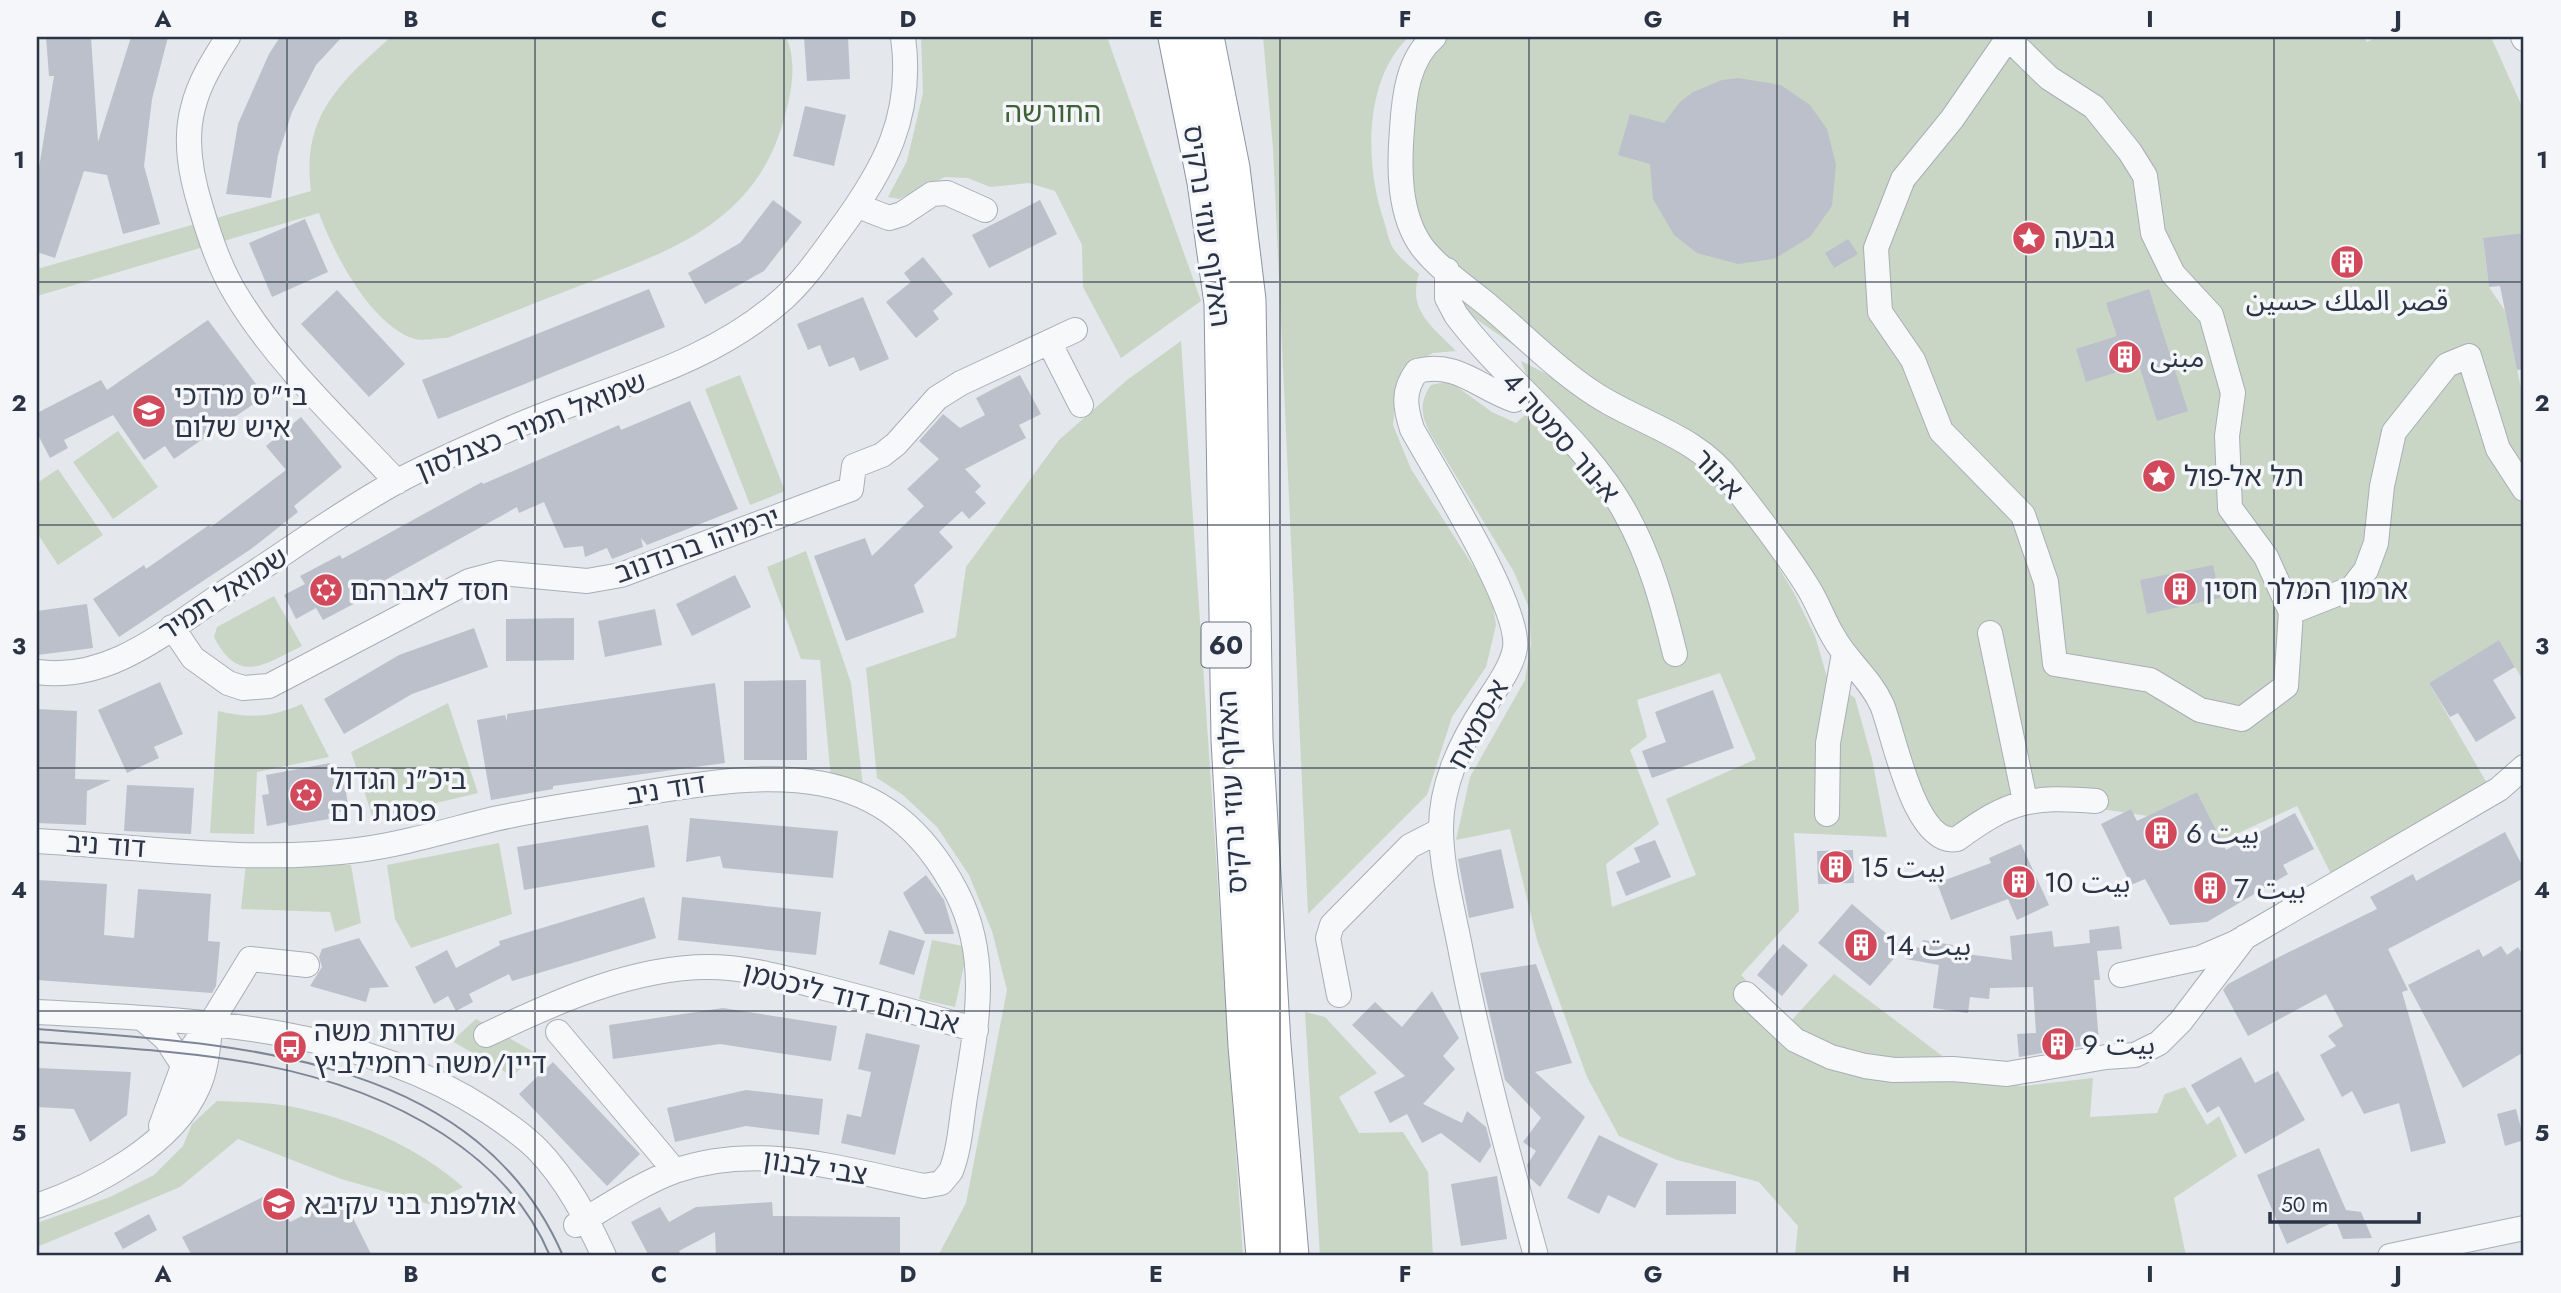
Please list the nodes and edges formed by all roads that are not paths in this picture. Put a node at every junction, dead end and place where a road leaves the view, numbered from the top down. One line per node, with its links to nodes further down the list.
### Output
1 (229, 37): 14 (street, שמואל תמיר כצנלסון)
2 (903, 37): 7 (street, שמואל תמיר כצנלסון)
3 (1230, 37): 6 (highway)
4 (1434, 37): 9 (street, א-נור)
5 (1184, 38): 6 (highway, האלוף עוזי נרקיס / 60); 48 (highway, האלוף עוזי נרקיס / 60)
6 (1232, 168): 49 (highway, האלוף עוזי נרקיס / 60)
7 (858, 206): 8 (street); 14 (street, שמואל תמיר כצנלסון)
8 (985, 209)
9 (1447, 270): 12 (street, א-נור סמטה 4); 19 (street, א-נור)
10 (1075, 330): 11 (street)
11 (1049, 342): 13 (street); 17 (street, ירמיהו ברנדנוב)
12 (1525, 395): 20 (street, א-נור סמטה 4); 26 (street, א-סמאח)
13 (1081, 405)
14 (393, 481): 17 (street, שמואל תמיר)
15 (2524, 489): 16 (street)
16 (2291, 612): 16 (street)
17 (172, 627): 21 (street, שמואל תמיר)
18 (1990, 633): 23 (street)
19 (1844, 653): 23 (street, א-נור); 25 (street)
20 (1675, 654)
21 (37, 672)
22 (2524, 767): 28 (street)
23 (2025, 801): 24 (street, א-נור)
24 (2096, 801)
25 (1827, 814)
26 (1441, 830): 32 (street); 50 (street, א-סמאח)
27 (37, 841): 36 (street, דוד ניב)
28 (2245, 937): 30 (street); 31 (street)
29 (307, 965): 35 (street)
30 (2121, 975)
31 (1746, 994)
32 (1339, 995)
33 (37, 1012): 34 (street)
34 (142, 1018): 35 (street); 39 (street)
35 (205, 1023): 39 (street); 40 (street); 44 (street)
36 (976, 1030): 38 (street, אברהם דוד ליכטמן); 42 (street, דוד ניב)
37 (558, 1032): 41 (street)
38 (486, 1035)
39 (183, 1065): 40 (street)
40 (155, 1139): 43 (street)
41 (676, 1171): 42 (street, צבי לבנון); 44 (street, צבי לבנון)
42 (941, 1183)
43 (37, 1206)
44 (582, 1222): 46 (street); 47 (street)
45 (2524, 1228): 51 (street)
46 (590, 1256)
47 (604, 1256)
48 (1264, 1256)
49 (1291, 1256)
50 (1536, 1256)
51 (2390, 1256)

